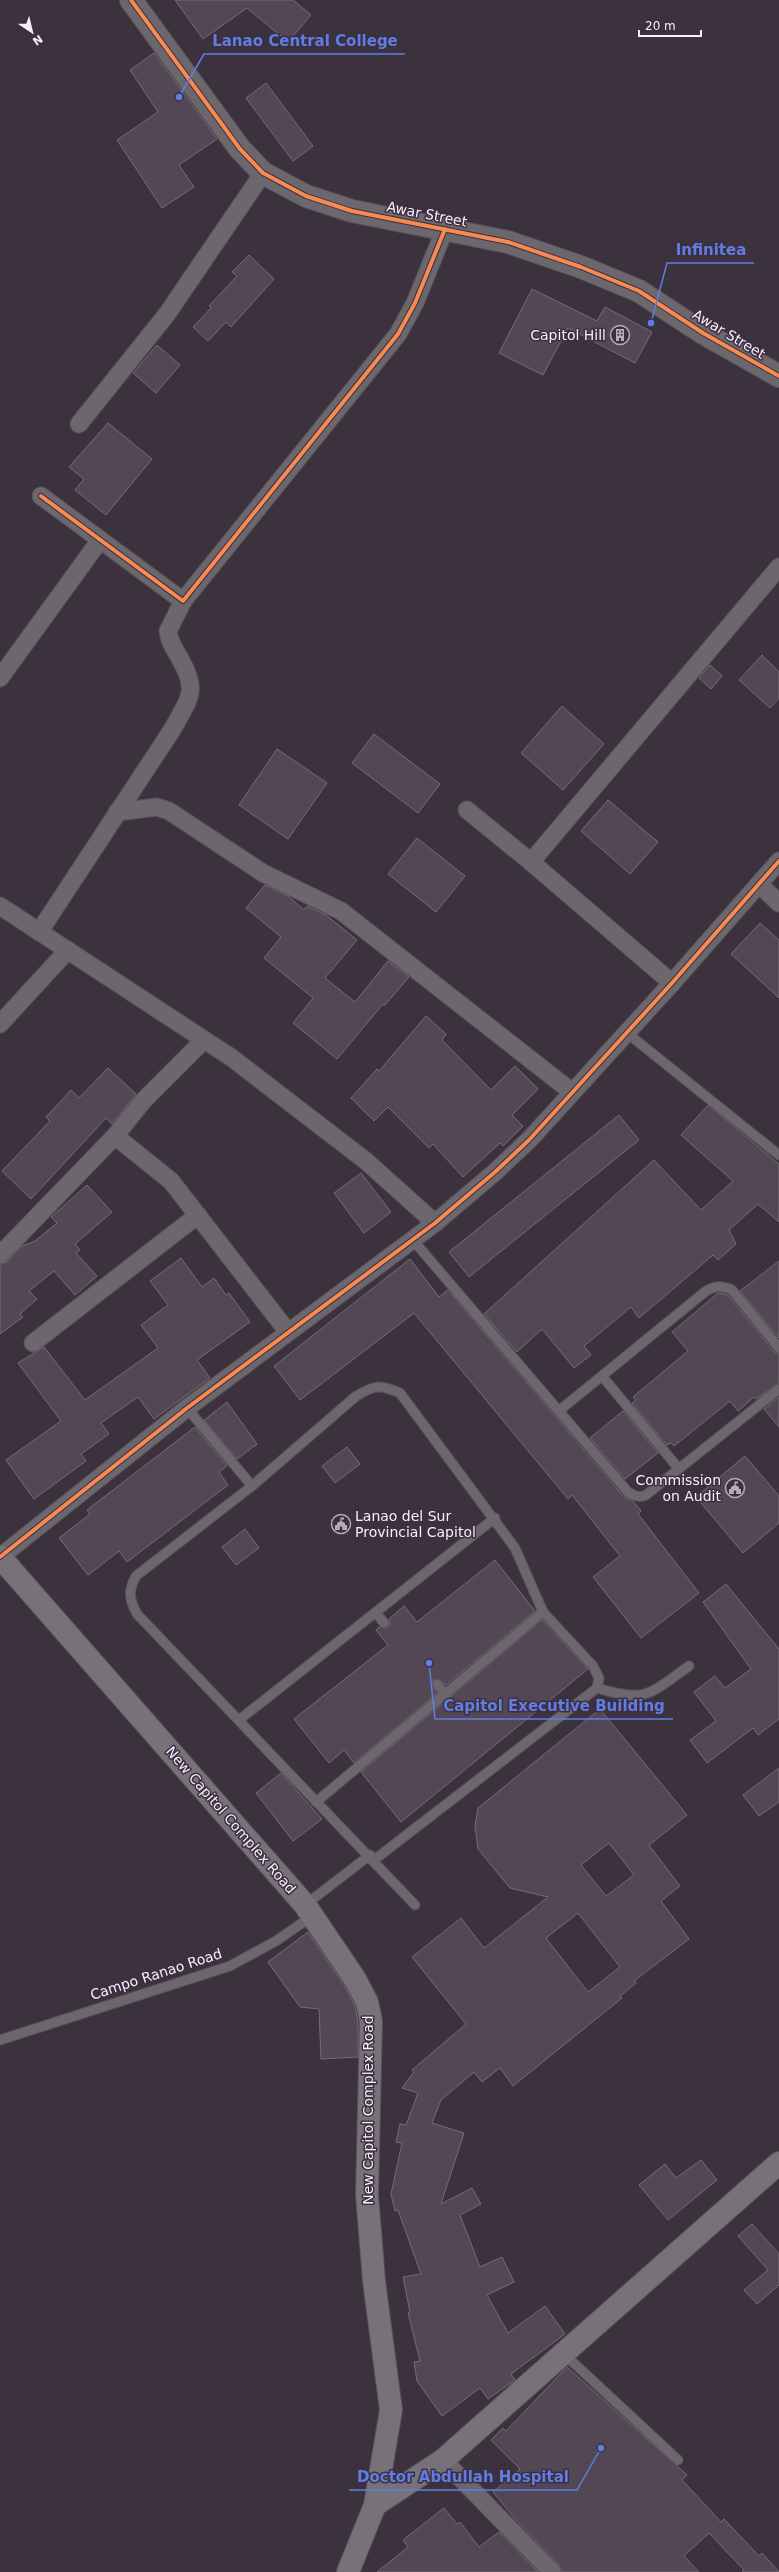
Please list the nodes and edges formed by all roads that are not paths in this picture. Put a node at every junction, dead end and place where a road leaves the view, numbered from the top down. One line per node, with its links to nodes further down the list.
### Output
1 (131, 0): 2 (street, Awar Street)
2 (263, 173): 3 (street, Awar Street); 5 (street)
3 (445, 229): 4 (street, Awar Street); 9 (street)
4 (779, 376)
5 (79, 424)
6 (41, 496): 7 (street)
7 (100, 540): 9 (street); 10 (street)
8 (779, 567): 14 (street)
9 (183, 601): 12 (street)
10 (0, 678)
11 (467, 810): 14 (street)
12 (117, 812): 18 (street); 24 (street)
13 (779, 861): 15 (street)
14 (531, 862): 20 (street)
15 (759, 884): 16 (street); 20 (street)
16 (779, 903)
17 (0, 906): 18 (street)
18 (39, 932): 19 (street)
19 (68, 950): 21 (street); 23 (street)
20 (672, 983): 22 (street)
21 (0, 1024)
22 (627, 1033): 24 (street); 26 (lane)
23 (204, 1040): 25 (street); 28 (street)
24 (572, 1092): 28 (street)
25 (115, 1136): 27 (street); 30 (street)
26 (779, 1155)
27 (198, 1215): 31 (street); 32 (street)
28 (435, 1222): 29 (street)
29 (412, 1239): 31 (street); 37 (lane)
30 (0, 1256)
31 (288, 1332): 36 (street)
32 (33, 1343)
33 (779, 1348): 34 (lane)
34 (602, 1376): 37 (lane); 38 (lane)
35 (779, 1389): 38 (lane)
36 (187, 1408): 39 (lane); 41 (street)
37 (560, 1410): 38 (lane)
38 (679, 1469)
39 (252, 1486): 40 (lane); 49 (lane)
40 (494, 1518): 42 (lane); 43 (lane)
41 (0, 1557): 53 (main road, New Capitol Complex Road)
42 (543, 1612): 47 (lane); 48 (lane)
43 (376, 1613): 44 (lane); 49 (lane)
44 (384, 1623)
45 (688, 1666): 47 (lane)
46 (436, 1684): 48 (lane)
47 (596, 1688): 51 (lane, Campo Ranao Road)
48 (446, 1695): 50 (lane)
49 (239, 1720): 50 (lane)
50 (316, 1802): 51 (lane)
51 (372, 1858): 52 (lane); 53 (lane, Campo Ranao Road)
52 (415, 1905)
53 (309, 1911): 54 (lane, Campo Ranao Road); 59 (main road, New Capitol Complex Road)
54 (0, 2040)
55 (779, 2163): 56 (main road)
56 (564, 2354): 57 (main road); 58 (lane)
57 (443, 2460): 59 (main road); 61 (street)
58 (678, 2460)
59 (375, 2505): 60 (main road, New Capitol Complex Road)
60 (348, 2572)
61 (552, 2572)

